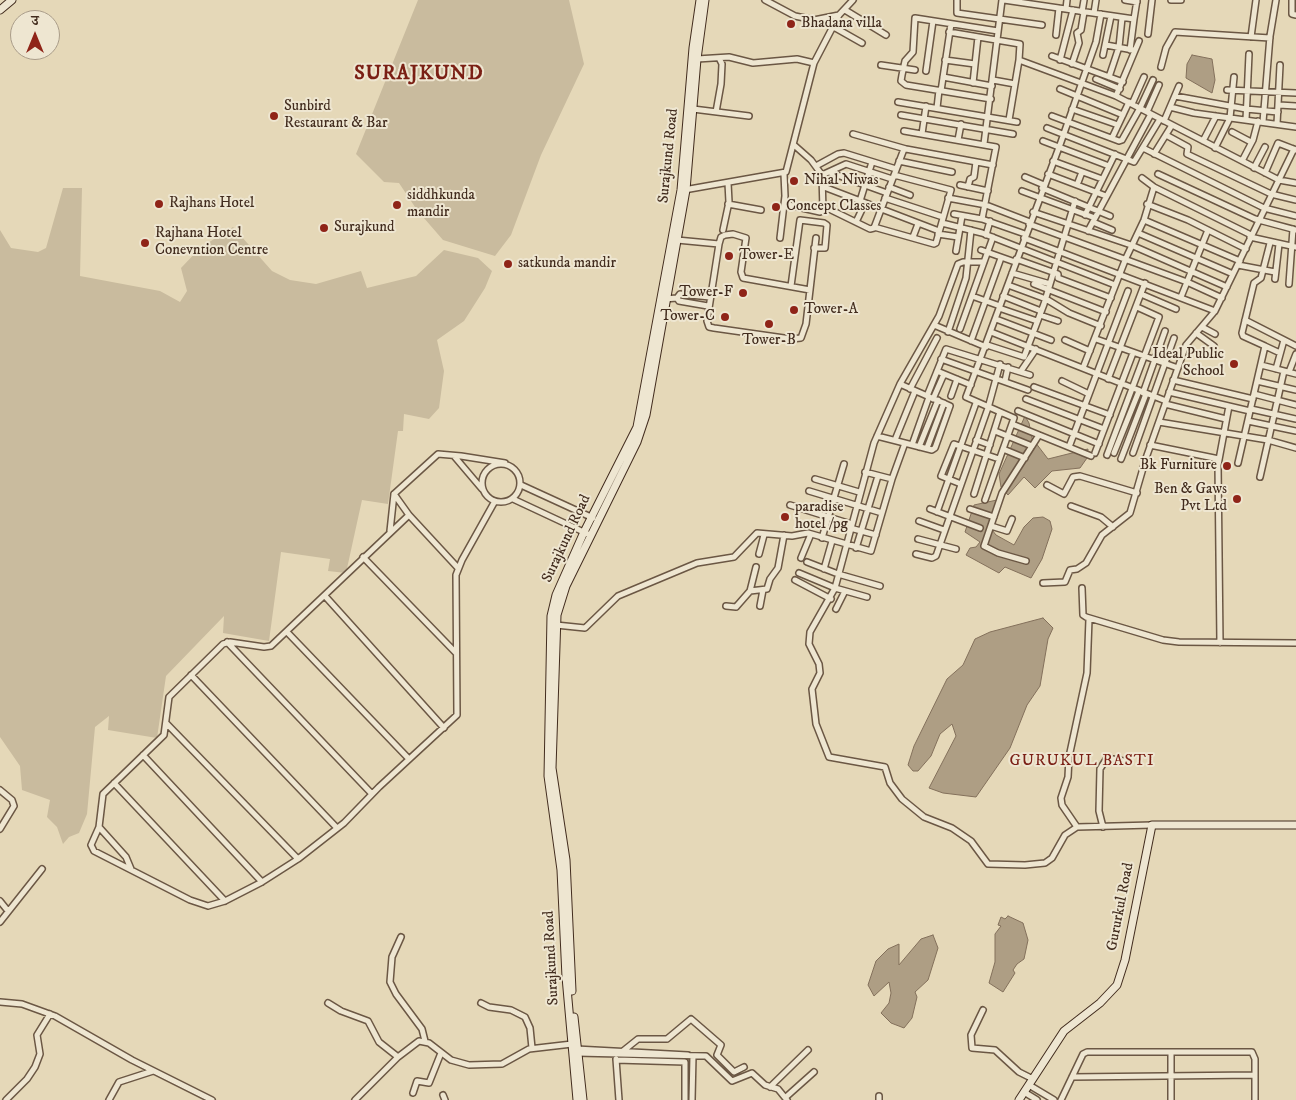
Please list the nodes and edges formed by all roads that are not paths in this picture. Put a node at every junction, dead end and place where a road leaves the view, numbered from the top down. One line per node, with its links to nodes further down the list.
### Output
1 (12, 0): 24 (main road)
2 (700, 0): 190 (main road, Surajkund Road)
3 (705, 0): 58 (main road, Surajkund Road)
4 (765, 0): 30 (street)
5 (853, 0): 25 (street)
6 (957, 0): 34 (street)
7 (1003, 0): 18 (street); 34 (street)
8 (1053, 0): 22 (street)
9 (1067, 0): 23 (street)
10 (1084, 0): 27 (street)
11 (1096, 0): 28 (street)
12 (1125, 0): 19 (street)
13 (1152, 0): 42 (street)
14 (1171, 0): 15 (street)
15 (1181, 0)
16 (1256, 0): 46 (street)
17 (1276, 0): 47 (street)
18 (1018, 1): 20 (street)
19 (1137, 1): 35 (street)
20 (1030, 2): 22 (street)
21 (1293, 4): 31 (street)
22 (1052, 7): 23 (street)
23 (1062, 9): 26 (street); 44 (street)
24 (0, 10)
25 (845, 10): 30 (street); 43 (street)
26 (1073, 10): 27 (street); 61 (street)
27 (1083, 12): 28 (street); 64 (street)
28 (1094, 13): 29 (street)
29 (1101, 14): 32 (street); 69 (street)
30 (839, 15): 39 (street)
31 (1296, 15)
32 (1111, 16): 33 (street); 51 (street)
33 (1122, 18): 35 (street); 52 (street)
34 (1000, 19): 38 (street); 40 (street)
35 (1134, 20): 53 (street)
36 (933, 21): 37 (street); 68 (street); 71 (street)
37 (951, 24): 40 (street); 41 (street)
38 (1042, 25)
39 (832, 26): 50 (street); 62 (street)
40 (998, 31): 48 (street)
41 (950, 32): 45 (street); 59 (street)
42 (1148, 34)
43 (886, 35)
44 (1056, 35)
45 (978, 37): 48 (street); 63 (street)
46 (1251, 37): 47 (street); 67 (street)
47 (1270, 38): 90 (street)
48 (998, 39): 60 (street); 80 (street)
49 (1139, 41): 53 (street)
50 (862, 43)
51 (1106, 45): 52 (street); 55 (street)
52 (1119, 48): 53 (street); 73 (street)
53 (1133, 50): 79 (street)
54 (1249, 54): 89 (street)
55 (1102, 55)
56 (1052, 56): 61 (street)
57 (718, 58): 58 (street); 62 (street); 110 (street)
58 (697, 59): 106 (main road, Surajkund Road)
59 (946, 60): 63 (street); 72 (street)
60 (1019, 60): 81 (street); 82 (street)
61 (1060, 60): 64 (street)
62 (814, 63): 147 (street)
63 (975, 64): 78 (street)
64 (1072, 64): 69 (street)
65 (882, 65): 68 (street)
66 (1280, 65): 91 (street)
67 (1161, 67)
68 (903, 68): 70 (street); 87 (street)
69 (1086, 69): 73 (street); 81 (street)
70 (915, 70)
71 (926, 71)
72 (943, 77): 78 (street); 87 (street)
73 (1109, 77): 79 (street)
74 (1144, 77): 98 (street)
75 (1234, 77): 88 (street)
76 (1096, 79): 86 (street)
77 (1153, 80): 105 (street)
78 (973, 82): 80 (street)
79 (1123, 82): 86 (street)
80 (993, 83): 82 (street); 96 (street)
81 (1081, 83): 93 (street); 94 (street)
82 (1015, 84): 121 (street)
83 (1159, 85): 112 (street)
84 (1179, 86): 95 (street)
85 (1060, 89): 93 (street)
86 (1120, 89): 94 (street)
87 (940, 90): 96 (street); 104 (street)
88 (1230, 90): 89 (street); 101 (street)
89 (1247, 91): 90 (street); 108 (street)
90 (1265, 92): 91 (street); 109 (street)
91 (1279, 92): 92 (street); 99 (street)
92 (1296, 93)
93 (1077, 96): 107 (street); 114 (street)
94 (1116, 96): 98 (street)
95 (1175, 96): 101 (street); 103 (street)
96 (991, 99): 116 (street)
97 (898, 102): 100 (street)
98 (1130, 103): 105 (street); 114 (street)
99 (1279, 105): 102 (street); 111 (street)
100 (926, 106): 104 (street); 120 (street)
101 (1231, 106): 108 (street); 119 (street)
102 (1296, 106)
103 (1170, 107): 118 (street); 122 (street)
104 (937, 108): 116 (street)
105 (1140, 108): 112 (street); 141 (street)
106 (693, 109): 110 (street); 190 (main road, Surajkund Road)
107 (1072, 109): 126 (street); 129 (street)
108 (1246, 109): 109 (street); 123 (street)
109 (1264, 110): 111 (street); 124 (street)
110 (716, 112): 115 (street)
111 (1278, 112): 128 (street)
112 (1149, 113): 122 (street); 156 (street)
113 (901, 115): 120 (street)
114 (1123, 115): 129 (street)
115 (749, 116)
116 (988, 116): 121 (street); 133 (street)
117 (1052, 116): 126 (street)
118 (1216, 116): 119 (street); 144 (street)
119 (1230, 118): 123 (street); 151 (street)
120 (924, 119): 127 (street); 137 (street)
121 (1009, 120): 125 (street)
122 (1162, 120): 130 (street); 150 (street)
123 (1246, 120): 124 (street)
124 (1260, 121): 128 (street); 145 (street)
125 (1017, 122)
126 (1068, 122): 139 (street); 141 (street)
127 (961, 124): 133 (street); 142 (street)
128 (1277, 124): 131 (street)
129 (1118, 125): 141 (street)
130 (1172, 125): 140 (street); 144 (street)
131 (1296, 127)
132 (1047, 128): 139 (street)
133 (986, 129): 138 (street); 146 (street)
134 (904, 132): 137 (street)
135 (1232, 132): 145 (street)
136 (854, 134): 152 (street)
137 (922, 134): 142 (street)
138 (1013, 134)
139 (1063, 135): 149 (street); 154 (street)
140 (1166, 136): 155 (street); 194 (street)
141 (1112, 138)
142 (958, 140): 146 (street)
143 (1043, 141): 149 (street)
144 (1204, 141): 151 (street)
145 (1251, 142): 159 (street)
146 (984, 144): 162 (street)
147 (794, 145): 163 (street); 171 (street)
148 (1265, 146): 165 (street)
149 (1059, 148): 158 (street); 164 (street)
150 (1143, 148): 155 (street); 156 (street)
151 (1215, 148): 159 (street)
152 (904, 149): 157 (street); 161 (street)
153 (1295, 150): 170 (street); 179 (street)
154 (1115, 154): 156 (street); 164 (street)
155 (1154, 154): 210 (street)
156 (1126, 157): 197 (street)
157 (899, 161): 168 (street); 172 (street)
158 (1053, 161): 169 (street); 173 (street)
159 (1242, 161): 165 (street)
160 (872, 162): 163 (street); 166 (street); 172 (street)
161 (976, 162): 162 (street); 188 (street)
162 (993, 165): 192 (street)
163 (816, 166): 175 (street)
164 (1108, 166): 178 (street)
165 (1254, 168): 170 (street)
166 (869, 171): 167 (street); 172 (street); 182 (street)
167 (829, 172): 175 (street); 182 (street)
168 (952, 172)
169 (1082, 172): 178 (street); 184 (street)
170 (1265, 173): 179 (street)
171 (784, 174): 180 (street); 205 (street)
172 (894, 174): 187 (street); 199 (street)
173 (1048, 174): 184 (street); 185 (street)
174 (1158, 174): 226 (street)
175 (822, 175): 186 (street)
176 (1025, 177): 185 (street)
177 (1142, 178): 189 (street)
178 (1102, 179): 193 (street)
179 (1279, 180): 181 (street); 194 (street)
180 (728, 183): 190 (street); 204 (street)
181 (1296, 183)
182 (865, 185): 195 (street); 202 (street)
183 (960, 185): 188 (street)
184 (1077, 185): 193 (street)
185 (1043, 186): 198 (street); 201 (street)
186 (824, 187): 202 (street); 208 (street)
187 (889, 187): 195 (street); 196 (street)
188 (968, 187): 192 (street)
189 (1154, 187): 206 (street); 246 (street)
190 (684, 190): 235 (main road, Surajkund Road)
191 (1022, 191): 198 (street)
192 (988, 192): 207 (street)
193 (1096, 192): 197 (street); 209 (street)
194 (1271, 194): 200 (street); 210 (street)
195 (886, 195): 203 (street); 212 (street)
196 (910, 195)
197 (1106, 196): 214 (street)
198 (1039, 197): 213 (street); 215 (street)
199 (948, 198): 207 (street); 223 (street)
200 (1296, 200)
201 (1075, 201): 209 (street); 213 (street)
202 (862, 202): 212 (street); 228 (street)
203 (898, 203): 218 (street); 223 (street)
204 (728, 204): 211 (street); 236 (street)
205 (784, 204): 208 (street); 249 (street)
206 (1147, 204): 225 (street); 239 (street)
207 (986, 205): 222 (street); 229 (street)
208 (823, 206): 228 (street)
209 (1089, 206): 214 (street); 217 (street)
210 (1264, 208): 221 (street); 226 (street)
211 (761, 210)
212 (881, 210): 218 (street); 232 (street)
213 (1072, 210): 217 (street); 231 (street)
214 (1099, 211): 220 (street); 224 (street)
215 (1033, 212): 229 (street); 231 (street)
216 (954, 214): 219 (street)
217 (1084, 215): 224 (street)
218 (895, 216): 230 (street)
219 (962, 216): 222 (street); 233 (street)
220 (1110, 216)
221 (1296, 216)
222 (982, 219): 227 (street)
223 (942, 220): 233 (street); 241 (street)
224 (1094, 220): 238 (street); 240 (street)
225 (1144, 220): 242 (street); 255 (street)
226 (1258, 220): 234 (street); 246 (street)
227 (990, 221): 243 (street); 244 (street)
228 (856, 222): 232 (street)
229 (1029, 223): 244 (street); 245 (street)
230 (918, 224): 241 (street); 247 (street)
231 (1068, 225): 240 (street); 245 (street)
232 (874, 226): 247 (street)
233 (959, 227): 237 (street); 251 (street)
234 (1295, 229): 258 (street)
235 (676, 230): 252 (main road, Surajkund Road); 301 (main road, Surajkund Road)
236 (723, 230)
237 (970, 230): 243 (street); 270 (street)
238 (1112, 230)
239 (1208, 230): 255 (street); 261 (street)
240 (1088, 231): 257 (street)
241 (939, 233): 247 (street); 251 (street)
242 (1138, 233): 257 (street); 266 (street)
243 (986, 234): 248 (street)
244 (1025, 236): 260 (street); 263 (street)
245 (1064, 236): 263 (street); 268 (street)
246 (1250, 236): 253 (street); 261 (street)
247 (913, 237)
248 (993, 237): 260 (street); 265 (street)
249 (780, 238)
250 (816, 238): 259 (street)
251 (958, 238): 264 (street)
252 (677, 240): 254 (street); 301 (main road, Surajkund Road)
253 (1270, 243): 256 (street); 274 (street)
254 (719, 244): 288 (street); 296 (street)
255 (1202, 244): 266 (street); 273 (street)
256 (1279, 244): 258 (street); 277 (street)
257 (1132, 245): 268 (street); 275 (street)
258 (1295, 246): 286 (street)
259 (814, 248): 288 (street); 291 (street)
260 (1020, 248): 269 (street); 272 (street)
261 (1246, 249): 273 (street)
262 (981, 250): 265 (street)
263 (1060, 251): 272 (street); 279 (street)
264 (956, 252)
265 (987, 252): 267 (street); 271 (street)
266 (1197, 257): 275 (street); 280 (street)
267 (1001, 258): 269 (street); 303 (street)
268 (1126, 258): 279 (street); 282 (street)
269 (1016, 261): 276 (street); 278 (street)
270 (967, 262): 271 (street); 305 (street); 309 (street)
271 (984, 262): 294 (street)
272 (1056, 263): 276 (street); 287 (street)
273 (1239, 263): 274 (street); 280 (street)
274 (1262, 269): 277 (street); 314 (street)
275 (1192, 270): 282 (street); 290 (street)
276 (1054, 272): 289 (street); 299 (street)
277 (1275, 272): 281 (street)
278 (1012, 273): 284 (street); 289 (street)
279 (1120, 273): 283 (street); 287 (street)
280 (1233, 274): 290 (street)
281 (1275, 279)
282 (1187, 282): 297 (street); 300 (street)
283 (1145, 283): 293 (street); 297 (street)
284 (1008, 284): 295 (street); 302 (street)
285 (1034, 284): 289 (street)
286 (1289, 284)
287 (1115, 285): 299 (street)
288 (791, 286): 291 (street)
289 (1049, 287): 302 (street); 311 (street)
290 (1227, 287): 300 (street)
291 (810, 290): 304 (street)
292 (1128, 291): 334 (street)
293 (1141, 294): 307 (street); 308 (street)
294 (972, 296): 303 (street); 320 (street)
295 (1004, 296): 306 (street); 312 (street)
296 (710, 297): 298 (street); 304 (street)
297 (1181, 297): 310 (street)
298 (678, 298): 301 (street); 304 (street)
299 (1110, 298): 311 (street)
300 (1222, 298): 310 (street)
301 (664, 299): 478 (main road, Surajkund Road)
302 (1046, 299): 312 (street); 318 (street)
303 (986, 301): 306 (street); 330 (street)
304 (708, 306)
305 (942, 307): 309 (street); 317 (street)
306 (1000, 307): 313 (street); 315 (street)
307 (1137, 307): 340 (street); 346 (street)
308 (1176, 309)
309 (954, 311): 322 (street)
310 (1215, 311): 319 (street)
311 (1106, 312): 318 (street)
312 (1041, 313): 315 (street); 316 (street)
313 (996, 319): 323 (street); 324 (street)
314 (1245, 320): 333 (street); 338 (street)
315 (1037, 321): 324 (street)
316 (1058, 321)
317 (934, 325): 322 (street); 374 (street)
318 (1101, 326): 329 (street)
319 (1202, 326): 325 (street); 326 (street)
320 (960, 329)
321 (1165, 331): 349 (street)
322 (948, 332): 330 (street)
323 (991, 332): 335 (street); 336 (street)
324 (1033, 333): 331 (street); 336 (street)
325 (1196, 333): 337 (street); 356 (street)
326 (1215, 334)
327 (937, 338): 380 (street)
328 (1174, 338): 351 (street)
329 (1096, 339): 334 (street); 342 (street)
330 (972, 340): 335 (street)
331 (1051, 340)
332 (1065, 340): 342 (street)
333 (1284, 340): 339 (street); 344 (street)
334 (1109, 344): 340 (street); 366 (street)
335 (986, 346): 336 (street); 347 (street)
336 (1028, 346): 341 (street)
337 (1214, 346)
338 (1265, 346): 344 (street); 352 (street)
339 (1296, 346)
340 (1122, 348): 343 (street); 369 (street)
341 (1036, 349): 355 (street); 361 (street)
342 (1090, 351): 355 (street)
343 (1133, 353): 346 (street); 375 (street)
344 (1280, 353): 357 (street)
345 (1296, 354): 362 (street)
346 (1143, 356): 349 (street); 353 (street)
347 (982, 358): 348 (street); 350 (street); 360 (street)
348 (941, 359): 359 (street); 360 (street)
349 (1154, 360): 351 (street); 358 (street)
350 (1000, 364): 354 (street); 367 (street)
351 (1164, 364): 356 (street); 387 (street)
352 (1261, 364): 357 (street); 373 (street)
353 (1139, 366): 358 (street); 379 (street)
354 (1008, 367): 361 (street); 371 (street)
355 (1083, 368): 366 (street)
356 (1178, 368): 370 (street)
357 (1276, 369): 362 (street)
358 (1151, 370): 383 (street)
359 (937, 371): 363 (street); 389 (street)
360 (977, 371): 367 (street); 376 (street)
361 (1021, 371): 365 (street)
362 (1287, 372): 364 (street); 377 (street)
363 (944, 374): 368 (street); 389 (street)
364 (1296, 374)
365 (1030, 375)
366 (1098, 375): 369 (street); 385 (street)
367 (996, 378): 371 (street); 397 (street)
368 (957, 379): 376 (street); 386 (street)
369 (1108, 379): 375 (street)
370 (1174, 380): 384 (street); 388 (street)
371 (1005, 381): 381 (street)
372 (1062, 381): 385 (street)
373 (1257, 381): 377 (street); 388 (street)
374 (900, 384): 380 (street); 417 (street)
375 (1121, 384): 379 (street); 402 (street)
376 (971, 385): 392 (street)
377 (1281, 386): 382 (street); 391 (street)
378 (1034, 387): 396 (street)
379 (1131, 388): 383 (street); 437 (street)
380 (912, 390): 389 (street); 419 (street)
381 (1028, 390)
382 (1296, 390)
383 (1143, 392): 387 (street); 434 (street); 441 (street)
384 (1169, 392): 393 (street); 395 (street)
385 (1089, 394): 396 (street)
386 (951, 396)
387 (1152, 396): 393 (street); 435 (street)
388 (1254, 397): 391 (street); 398 (street)
389 (932, 398): 424 (street); 429 (street); 429 (street)
390 (1026, 399): 404 (street)
391 (1277, 400): 394 (street); 401 (street)
392 (976, 403): 397 (street); 427 (street)
393 (1166, 403): 405 (street); 407 (street)
394 (1296, 405)
395 (1229, 406): 398 (street); 405 (street)
396 (1084, 407): 402 (street); 404 (street)
397 (988, 408): 399 (street); 420 (street)
398 (1251, 410): 401 (street); 406 (street)
399 (1000, 412): 408 (street); 411 (street)
400 (1018, 412): 414 (street)
401 (1274, 414): 403 (street); 409 (street)
402 (1110, 415): 410 (street)
403 (1296, 419)
404 (1078, 420): 410 (street); 414 (street)
405 (1226, 420): 413 (street)
406 (1248, 421): 409 (street); 418 (street)
407 (1160, 422): 413 (street); 426 (street)
408 (1012, 424): 415 (street); 416 (street)
409 (1271, 426): 412 (street); 421 (street)
410 (1104, 429): 423 (street)
411 (995, 431): 415 (street); 425 (street)
412 (1296, 431)
413 (1222, 433): 418 (street); 442 (street)
414 (1073, 434): 423 (street); 430 (street)
415 (1008, 435): 428 (street); 433 (street)
416 (1039, 435): 428 (street); 430 (street)
417 (877, 436): 419 (street); 446 (street)
418 (1245, 436): 421 (street); 443 (street)
419 (895, 440): 422 (street)
420 (976, 440): 425 (street); 432 (street)
421 (1268, 440): 431 (street); 448 (street)
422 (904, 443): 424 (street); 450 (street)
423 (1099, 444): 430 (street)
424 (912, 445): 429 (street)
425 (990, 445): 436 (street)
426 (1150, 445): 442 (street); 459 (street)
427 (961, 446): 432 (street); 451 (street); 451 (street)
428 (1032, 446): 439 (street)
429 (920, 447)
430 (1068, 447)
431 (1296, 448)
432 (973, 450): 436 (street); 452 (street)
433 (1002, 450): 439 (street); 440 (street)
434 (1114, 453)
435 (1132, 453)
436 (986, 454): 440 (street); 461 (street)
437 (1107, 455)
438 (454, 456): 444 (street); 456 (street); 460 (street)
439 (1025, 458): 477 (street)
440 (999, 459): 464 (street)
441 (1121, 459)
442 (1219, 459): 529 (street)
443 (1238, 463)
444 (505, 464): 453 (street); 456 (street)
445 (844, 464): 454 (street)
446 (865, 472): 447 (street); 458 (street)
447 (878, 476): 450 (street); 469 (street)
448 (1260, 477)
449 (815, 479): 454 (street)
450 (892, 479): 473 (street)
451 (949, 479): 452 (street); 472 (street)
452 (961, 484): 476 (street)
453 (521, 485): 462 (street); 478 (street)
454 (837, 486): 458 (street); 463 (street)
455 (1047, 486): 459 (street)
456 (482, 489): 465 (street)
457 (809, 491): 463 (street)
458 (859, 492): 468 (street)
459 (1137, 493): 484 (street)
460 (394, 494): 474 (street); 486 (street)
461 (974, 494)
462 (512, 499): 465 (street); 488 (street)
463 (834, 499): 468 (street); 475 (street)
464 (985, 500)
465 (495, 501): 507 (street)
466 (790, 505): 475 (street)
467 (1071, 506): 484 (street)
468 (856, 507): 469 (street); 481 (street)
469 (868, 509): 473 (street); 487 (street)
470 (930, 509): 472 (street)
471 (970, 509): 477 (street)
472 (937, 512): 476 (street)
473 (882, 513): 492 (street)
474 (409, 515): 486 (street); 507 (street)
475 (828, 517): 481 (street); 493 (street)
476 (949, 517): 483 (street); 485 (street)
477 (994, 517): 482 (street)
478 (595, 518): 488 (main road, Surajkund Road)
479 (1012, 518): 482 (street)
480 (919, 521): 485 (street)
481 (851, 526): 487 (street); 497 (street)
482 (991, 526): 504 (street)
483 (980, 528)
484 (1113, 528): 512 (street)
485 (944, 530): 496 (street)
486 (390, 531): 502 (street)
487 (861, 531): 492 (street); 498 (street)
488 (587, 534): 526 (main road, Surajkund Road); 564 (main road, Surajkund Road)
489 (811, 534): 491 (street); 493 (street); 503 (street)
490 (764, 535): 491 (street); 500 (street); 526 (street)
491 (784, 535): 516 (street)
492 (876, 535): 498 (street)
493 (822, 538): 495 (street)
494 (918, 539): 496 (street)
495 (832, 541): 497 (street); 508 (street)
496 (939, 544): 499 (street); 501 (street)
497 (846, 545): 498 (street); 510 (street)
498 (856, 548)
499 (956, 549)
500 (759, 554)
501 (916, 554)
502 (363, 558): 519 (street); 531 (street)
503 (801, 558)
504 (1026, 561)
505 (807, 562): 508 (street)
506 (756, 567): 518 (street)
507 (458, 568): 531 (street)
508 (824, 569): 510 (street)
509 (799, 573): 514 (street)
510 (838, 574): 513 (street); 514 (street)
511 (795, 580): 521 (street)
512 (1043, 583)
513 (880, 586)
514 (835, 588): 517 (street); 521 (street)
515 (1082, 588): 525 (street)
516 (763, 590): 518 (street); 523 (street)
517 (845, 591): 520 (street); 524 (street)
518 (750, 592): 522 (street)
519 (325, 596): 527 (street); 534 (street)
520 (867, 596)
521 (830, 599): 544 (street)
522 (726, 606)
523 (760, 606)
524 (836, 609)
525 (1089, 619): 529 (street); 544 (street)
526 (556, 625): 564 (main road, Surajkund Road)
527 (287, 632): 528 (street); 536 (street)
528 (227, 642): 532 (street); 540 (street)
529 (1220, 643): 530 (street)
530 (1296, 643)
531 (456, 654): 534 (street)
532 (191, 675): 533 (street); 546 (street)
533 (167, 724): 535 (street); 548 (street)
534 (444, 728): 536 (street)
535 (143, 756): 538 (street); 551 (street)
536 (409, 760): 540 (street)
537 (1124, 761): 545 (street)
538 (114, 783): 543 (street); 553 (street)
539 (0, 790): 547 (street)
540 (372, 794): 546 (street)
541 (1296, 824): 542 (main road)
542 (1152, 825): 545 (street); 578 (main road, Gururkul Road)
543 (98, 827): 550 (street); 550 (street)
544 (1077, 827): 545 (street)
545 (1103, 827)
546 (337, 828): 548 (street)
547 (0, 829)
548 (298, 859): 551 (street)
549 (42, 869): 554 (street)
550 (131, 869): 553 (street)
551 (262, 882): 553 (street)
552 (0, 901): 554 (street)
553 (225, 901)
554 (8, 911): 555 (street)
555 (0, 922)
556 (401, 937): 562 (street)
557 (0, 1002): 561 (street)
558 (328, 1003): 570 (street)
559 (481, 1003): 563 (street)
560 (983, 1010): 578 (street)
561 (50, 1014): 573 (street); 583 (street)
562 (425, 1042): 568 (street); 570 (street)
563 (532, 1048): 564 (street); 568 (street)
564 (574, 1050): 569 (street); 587 (main road, Surajkund Road); 588 (main road, Surajkund Road)
565 (808, 1050): 579 (street)
566 (623, 1051): 569 (street); 571 (street); 572 (street)
567 (1171, 1052): 575 (street); 576 (street); 577 (street)
568 (440, 1053): 581 (street)
569 (615, 1055): 571 (street); 589 (street); 590 (street)
570 (398, 1056): 586 (street)
571 (692, 1056): 579 (street); 591 (street)
572 (744, 1067)
573 (153, 1072): 584 (street); 585 (street)
574 (814, 1072): 582 (street)
575 (1255, 1076): 577 (street); 597 (street)
576 (1072, 1077): 577 (street); 595 (street)
577 (1171, 1077): 596 (street)
578 (1031, 1082): 580 (main road, Gururkul Road); 594 (street)
579 (770, 1087): 582 (street)
580 (1024, 1092): 592 (main road, Gururkul Road); 593 (street)
581 (413, 1093)
582 (786, 1098)
583 (6, 1100)
584 (109, 1100)
585 (212, 1100)
586 (355, 1100)
587 (577, 1100)
588 (583, 1100)
589 (619, 1100)
590 (685, 1100)
591 (692, 1100)
592 (1019, 1100)
593 (1037, 1100)
594 (1054, 1100)
595 (1061, 1100)
596 (1171, 1100)
597 (1255, 1100)

